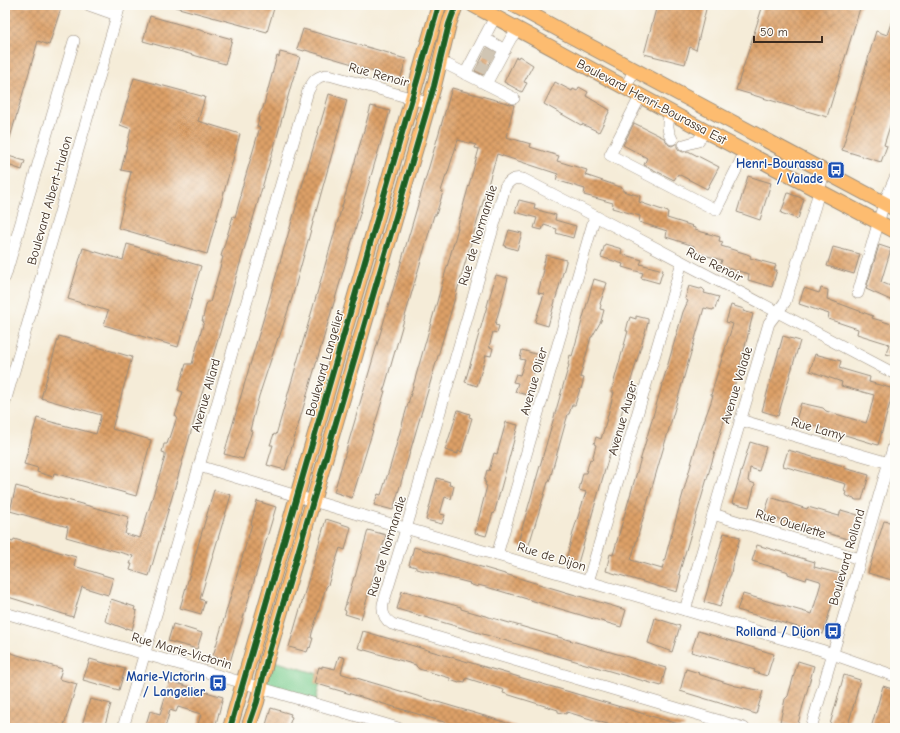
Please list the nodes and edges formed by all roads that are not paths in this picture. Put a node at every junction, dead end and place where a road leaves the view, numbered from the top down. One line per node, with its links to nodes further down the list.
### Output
1 (89, 5): 6 (street)
2 (439, 5): 20 (main road, Boulevard Langelier)
3 (456, 5): 12 (main road)
4 (473, 5): 7 (main road, Boulevard Henri-Bourassa Est)
5 (514, 5): 14 (main road, Boulevard Henri-Bourassa Est)
6 (118, 10): 41 (street, Boulevard Albert-Hudon)
7 (495, 17): 8 (main road, Boulevard Henri-Bourassa Est); 11 (street)
8 (518, 29): 10 (street); 18 (main road, Boulevard Henri-Bourassa Est)
9 (74, 41): 37 (street)
10 (505, 50): 11 (street); 11 (street)
11 (488, 51): 13 (street); 13 (street)
12 (440, 61): 15 (street); 22 (main road)
13 (482, 68): 15 (street); 17 (street)
14 (634, 70): 18 (street); 28 (main road, Boulevard Henri-Bourassa Est)
15 (465, 74): 17 (street)
16 (322, 75): 20 (street, Rue Renoir); 45 (street, Avenue Allard)
17 (486, 84): 21 (street)
18 (626, 87): 19 (main road, Boulevard Henri-Bourassa Est)
19 (641, 95): 23 (main road, Boulevard Henri-Bourassa Est); 27 (street)
20 (413, 98): 22 (street, Rue Renoir); 46 (main road, Boulevard Langelier)
21 (514, 98)
22 (428, 102): 47 (main road)
23 (671, 111): 24 (main road, Boulevard Henri-Bourassa Est); 25 (street)
24 (706, 131): 26 (street); 27 (main road, Boulevard Henri-Bourassa Est)
25 (672, 139)
26 (684, 145)
27 (745, 152): 31 (main road, Boulevard Henri-Bourassa Est)
28 (824, 172): 31 (street, Avenue Valade); 32 (main road, Boulevard Henri-Bourassa Est)
29 (895, 178): 32 (street)
30 (522, 179): 33 (street, Rue Renoir); 49 (street, Rue de Normandie)
31 (819, 191): 34 (main road, Boulevard Henri-Bourassa Est); 39 (street, Avenue Valade)
32 (889, 206): 34 (street)
33 (595, 216): 36 (street, Rue Renoir); 50 (street, Avenue Olier)
34 (878, 222): 35 (main road, Boulevard Henri-Bourassa Est); 38 (street)
35 (895, 231)
36 (682, 262): 39 (street, Rue Renoir); 52 (street, Avenue Auger)
37 (5, 277)
38 (858, 293)
39 (778, 311): 40 (street, Rue Renoir); 42 (street, Avenue Valade)
40 (895, 374)
41 (5, 402)
42 (740, 420): 44 (street, Rue Lamy); 48 (street, Avenue Valade)
43 (895, 441): 44 (street, Boulevard Rolland)
44 (888, 463): 51 (street, Boulevard Rolland)
45 (199, 466): 46 (street, Rue de Dijon); 55 (street, Avenue Allard)
46 (296, 496): 47 (street, Rue de Dijon); 58 (main road, Boulevard Langelier)
47 (313, 501): 49 (street, Rue de Dijon); 59 (main road)
48 (713, 514): 51 (street, Rue Ouellette); 53 (street, Avenue Valade)
49 (406, 528): 50 (street, Rue de Dijon); 64 (street, Rue de Normandie)
50 (497, 554): 52 (street, Rue de Dijon)
51 (860, 559): 56 (street, Boulevard Rolland)
52 (588, 582): 53 (street, Rue de Dijon)
53 (685, 610): 56 (street, Rue de Dijon)
54 (5, 613): 55 (street, Rue Marie-Victorin)
55 (145, 653): 58 (street, Rue Marie-Victorin); 60 (street, Avenue Allard)
56 (833, 655): 57 (street, Rue de Dijon); 65 (street, Boulevard Rolland)
57 (895, 676)
58 (242, 683): 59 (street, Rue Marie-Victorin); 61 (main road, Boulevard Langelier)
59 (260, 688): 62 (main road); 63 (street, Rue Marie-Victorin)
60 (123, 728)
61 (230, 728)
62 (248, 728)
63 (398, 728)
64 (744, 728)
65 (811, 728)

